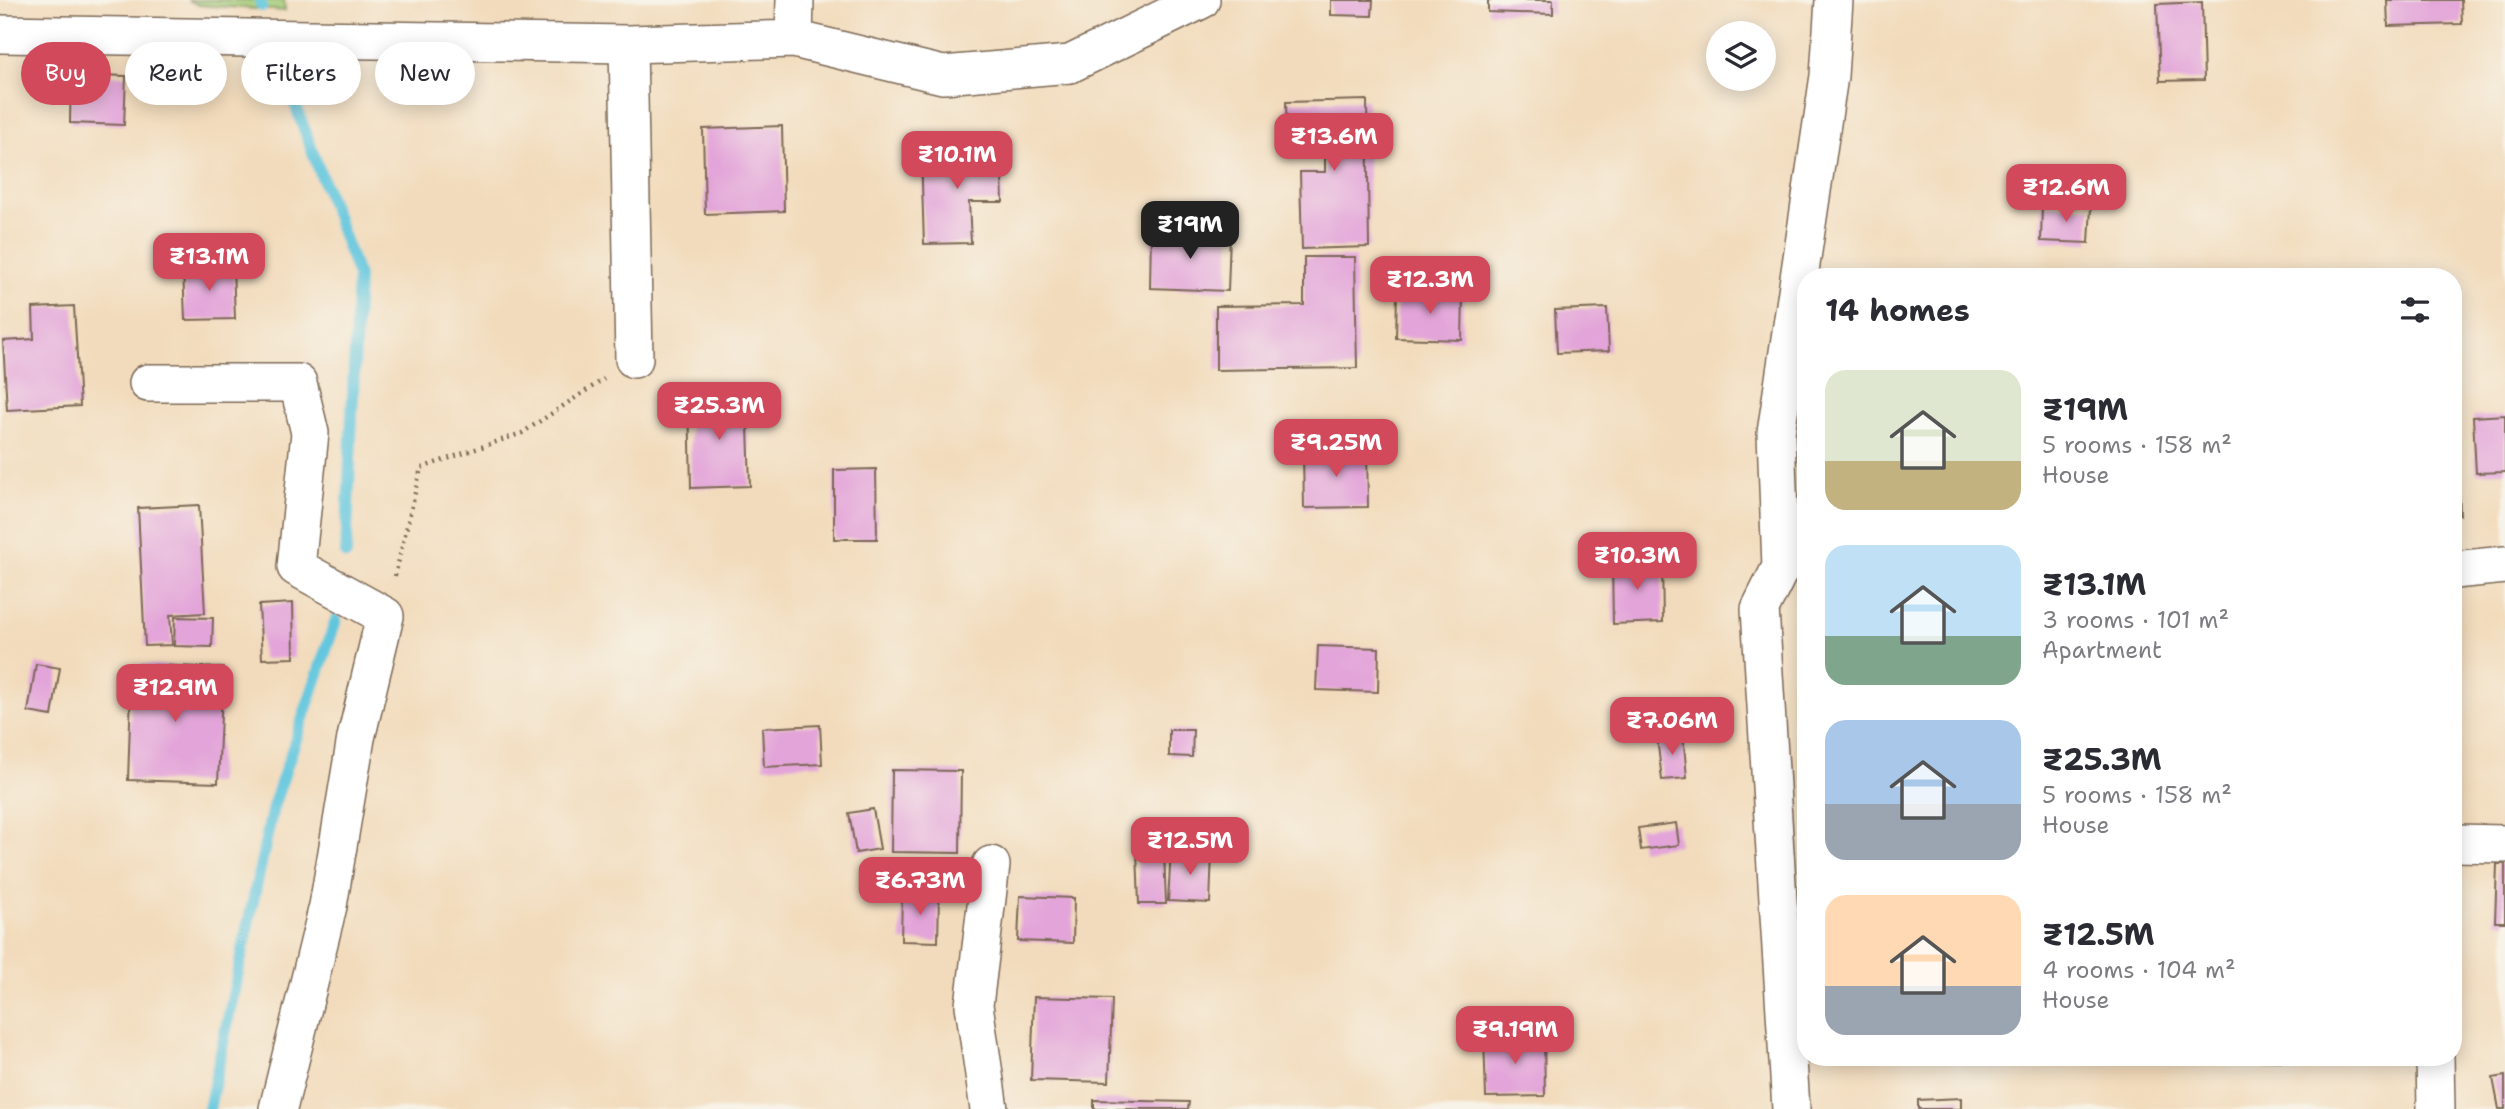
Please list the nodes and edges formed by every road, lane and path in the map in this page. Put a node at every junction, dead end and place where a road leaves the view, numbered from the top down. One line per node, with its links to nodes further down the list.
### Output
1 (794, 0): 5 (street)
2 (1202, 0): 5 (street)
3 (1834, 0): 7 (street)
4 (0, 34): 6 (street)
5 (794, 39): 6 (street)
6 (628, 44): 9 (street)
7 (1800, 268)
8 (1797, 292): 11 (street)
9 (634, 359): 14 (path)
10 (148, 383): 14 (street)
11 (1793, 560): 21 (street)
12 (2505, 565): 13 (street)
13 (2462, 569)
14 (385, 616): 19 (street)
15 (2462, 843): 16 (street)
16 (2505, 844)
17 (991, 865): 20 (street)
18 (2435, 1066): 22 (street)
19 (278, 1109)
20 (989, 1109)
21 (1791, 1109)
22 (2436, 1109)

